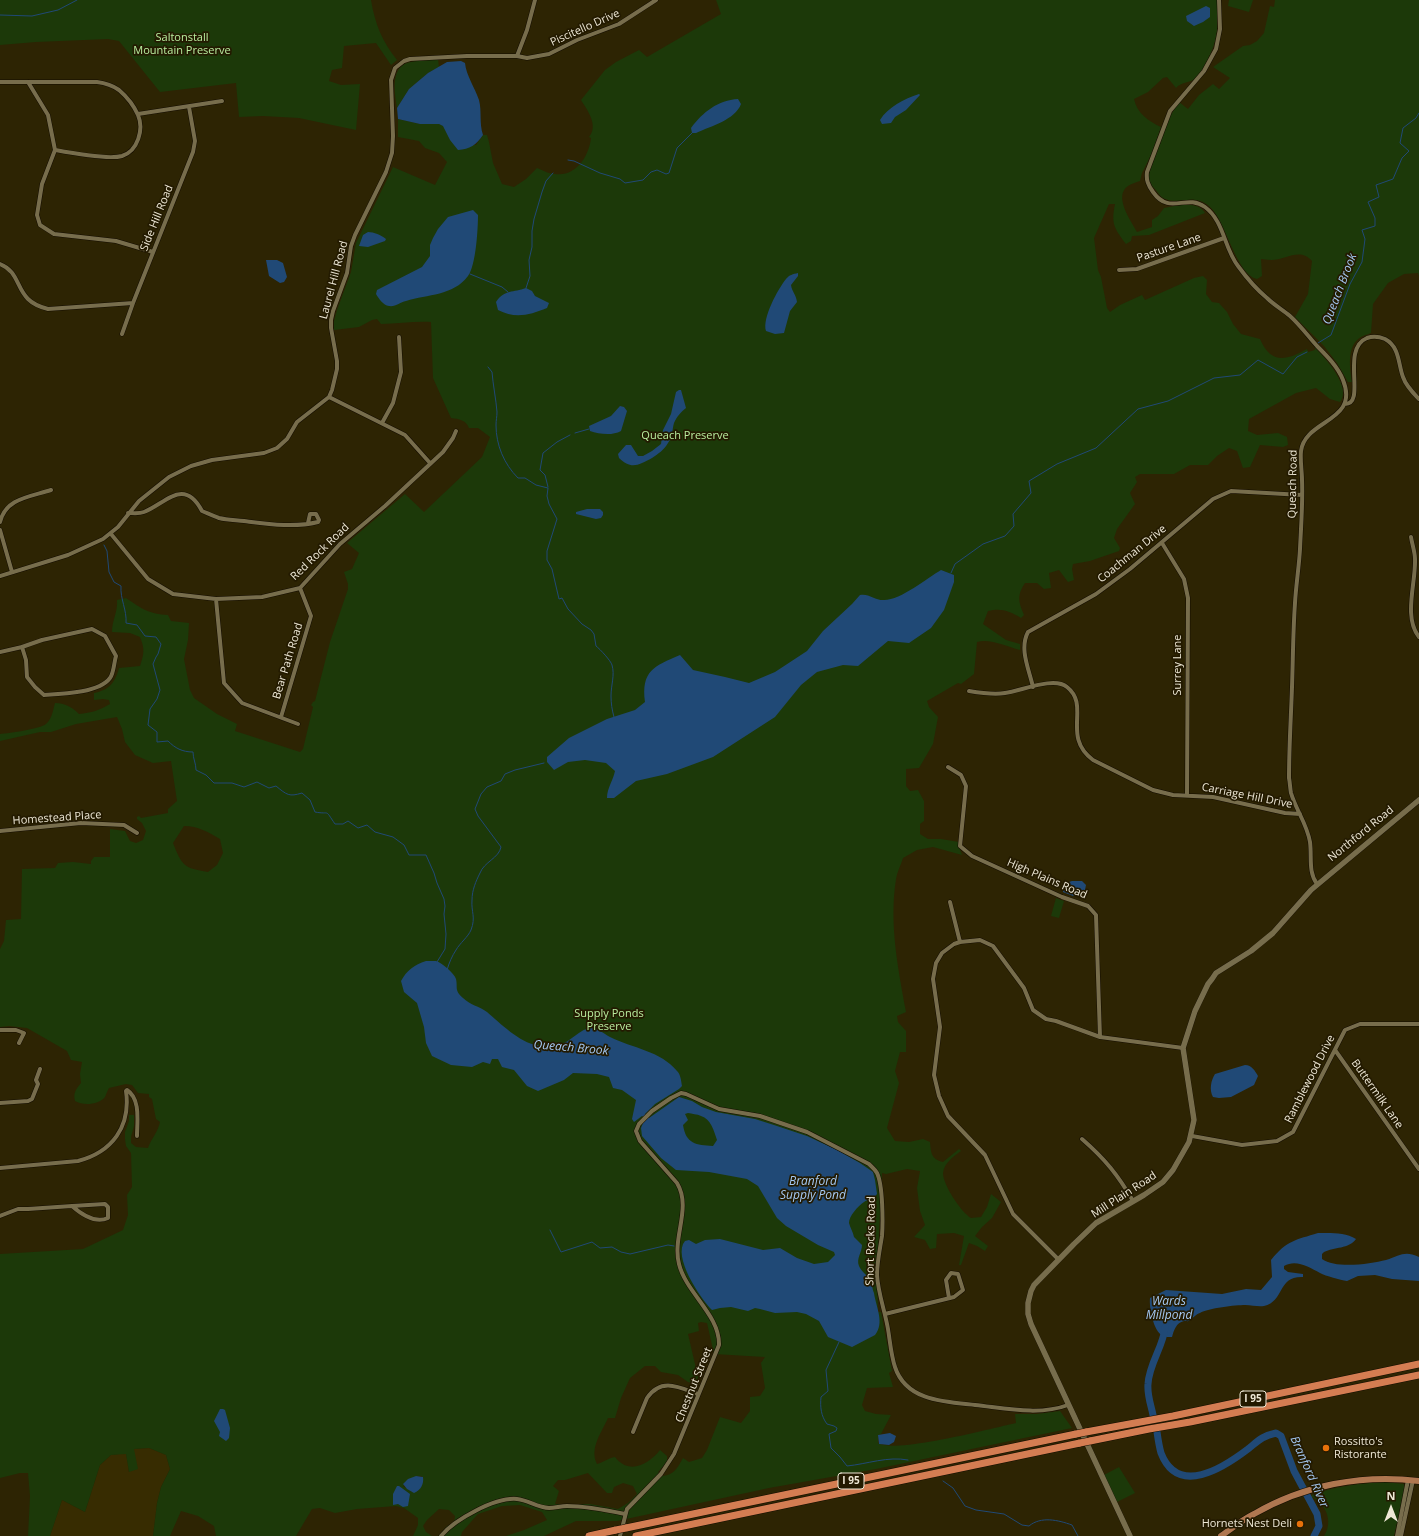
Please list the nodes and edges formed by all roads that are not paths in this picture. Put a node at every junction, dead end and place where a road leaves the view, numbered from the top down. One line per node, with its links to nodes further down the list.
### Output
1 (535, 0): 4 (street)
2 (656, 0): 4 (street, Piscitello Drive)
3 (1219, 0): 11 (street)
4 (517, 56): 18 (street, Laurel Hill Road)
5 (0, 82): 6 (street)
6 (28, 82): 9 (street); 10 (street)
7 (222, 101): 8 (street)
8 (189, 106): 9 (street); 12 (street, Side Hill Road)
9 (138, 114): 10 (street)
10 (55, 150): 12 (street)
11 (1224, 238): 14 (street, Pasture Lane); 20 (street)
12 (153, 252): 15 (street, Side Hill Road)
13 (0, 264): 15 (street)
14 (1120, 270)
15 (133, 303): 16 (street, Side Hill Road)
16 (122, 334)
17 (399, 337): 21 (street)
18 (329, 397): 21 (street); 26 (street)
19 (1419, 399): 20 (street, Queach Road)
20 (1345, 404): 25 (street, Queach Road)
21 (382, 423): 23 (street)
22 (456, 431): 23 (street, Red Rock Road)
23 (430, 463): 35 (street, Red Rock Road)
24 (51, 490): 27 (street)
25 (1302, 495): 32 (street, Coachman Drive); 47 (street, Queach Road)
26 (128, 513): 28 (street); 30 (street)
27 (0, 522)
28 (308, 523)
29 (0, 530): 33 (street)
30 (111, 534): 33 (street); 36 (street, Red Rock Road)
31 (1411, 538): 37 (street)
32 (1162, 542): 40 (street, Coachman Drive); 45 (street, Surrey Lane)
33 (12, 572): 34 (street)
34 (0, 576)
35 (300, 588): 36 (street, Red Rock Road); 42 (street, Bear Path Road)
36 (216, 599): 42 (street)
37 (1419, 637)
38 (22, 647): 38 (street); 39 (street)
39 (0, 652)
40 (1033, 687): 41 (street, Carriage Hill Drive); 45 (street, Carriage Hill Drive)
41 (969, 691)
42 (280, 717): 43 (street)
43 (298, 724)
44 (948, 766): 55 (street, High Plains Road)
45 (1187, 795): 47 (street, Carriage Hill Drive)
46 (1419, 800): 50 (street, Northford Road)
47 (1300, 814): 50 (street, Queach Road)
48 (0, 831): 49 (street, Homestead Place)
49 (136, 833)
50 (1317, 884): 57 (street, Mill Plain Road)
51 (950, 902): 52 (street)
52 (960, 942): 55 (street); 70 (street)
53 (1419, 1024): 58 (street, Ramblewood Drive)
54 (0, 1030): 56 (street)
55 (1100, 1037): 57 (street)
56 (19, 1043)
57 (1183, 1048): 63 (street, Mill Plain Road)
58 (1335, 1050): 63 (street, Ramblewood Drive); 66 (street, Buttermilk Lane)
59 (40, 1070): 60 (street)
60 (0, 1103)
61 (637, 1128): 72 (street, Short Rocks Road); 75 (street, Chestnut Street)
62 (137, 1136): 65 (street)
63 (1192, 1136): 67 (street, Mill Plain Road)
64 (1082, 1139): 67 (street)
65 (0, 1168)
66 (1419, 1169)
67 (1133, 1201): 70 (street, Mill Plain Road)
68 (72, 1206): 68 (street); 69 (street)
69 (0, 1216)
70 (1058, 1260): 76 (street, Mill Plain Road)
71 (949, 1298): 71 (street); 72 (street)
72 (885, 1314): 76 (street, Short Rocks Road)
73 (1419, 1364): 80 (highway, I 95, bridge)
74 (1419, 1375): 83 (highway, I 95, bridge)
75 (698, 1394): 77 (street); 79 (street, Chestnut Street)
76 (1068, 1405): 84 (street, Mill Plain Road)
77 (633, 1432)
78 (1413, 1480): 85 (main road); 86 (street); 87 (street)
79 (625, 1514): 80 (street, Chestnut Street); 81 (street)
80 (618, 1533): 82 (highway, I 95)
81 (441, 1536)
82 (589, 1536)
83 (636, 1536)
84 (1130, 1536)
85 (1221, 1536)
86 (1396, 1536)
87 (1400, 1536)

